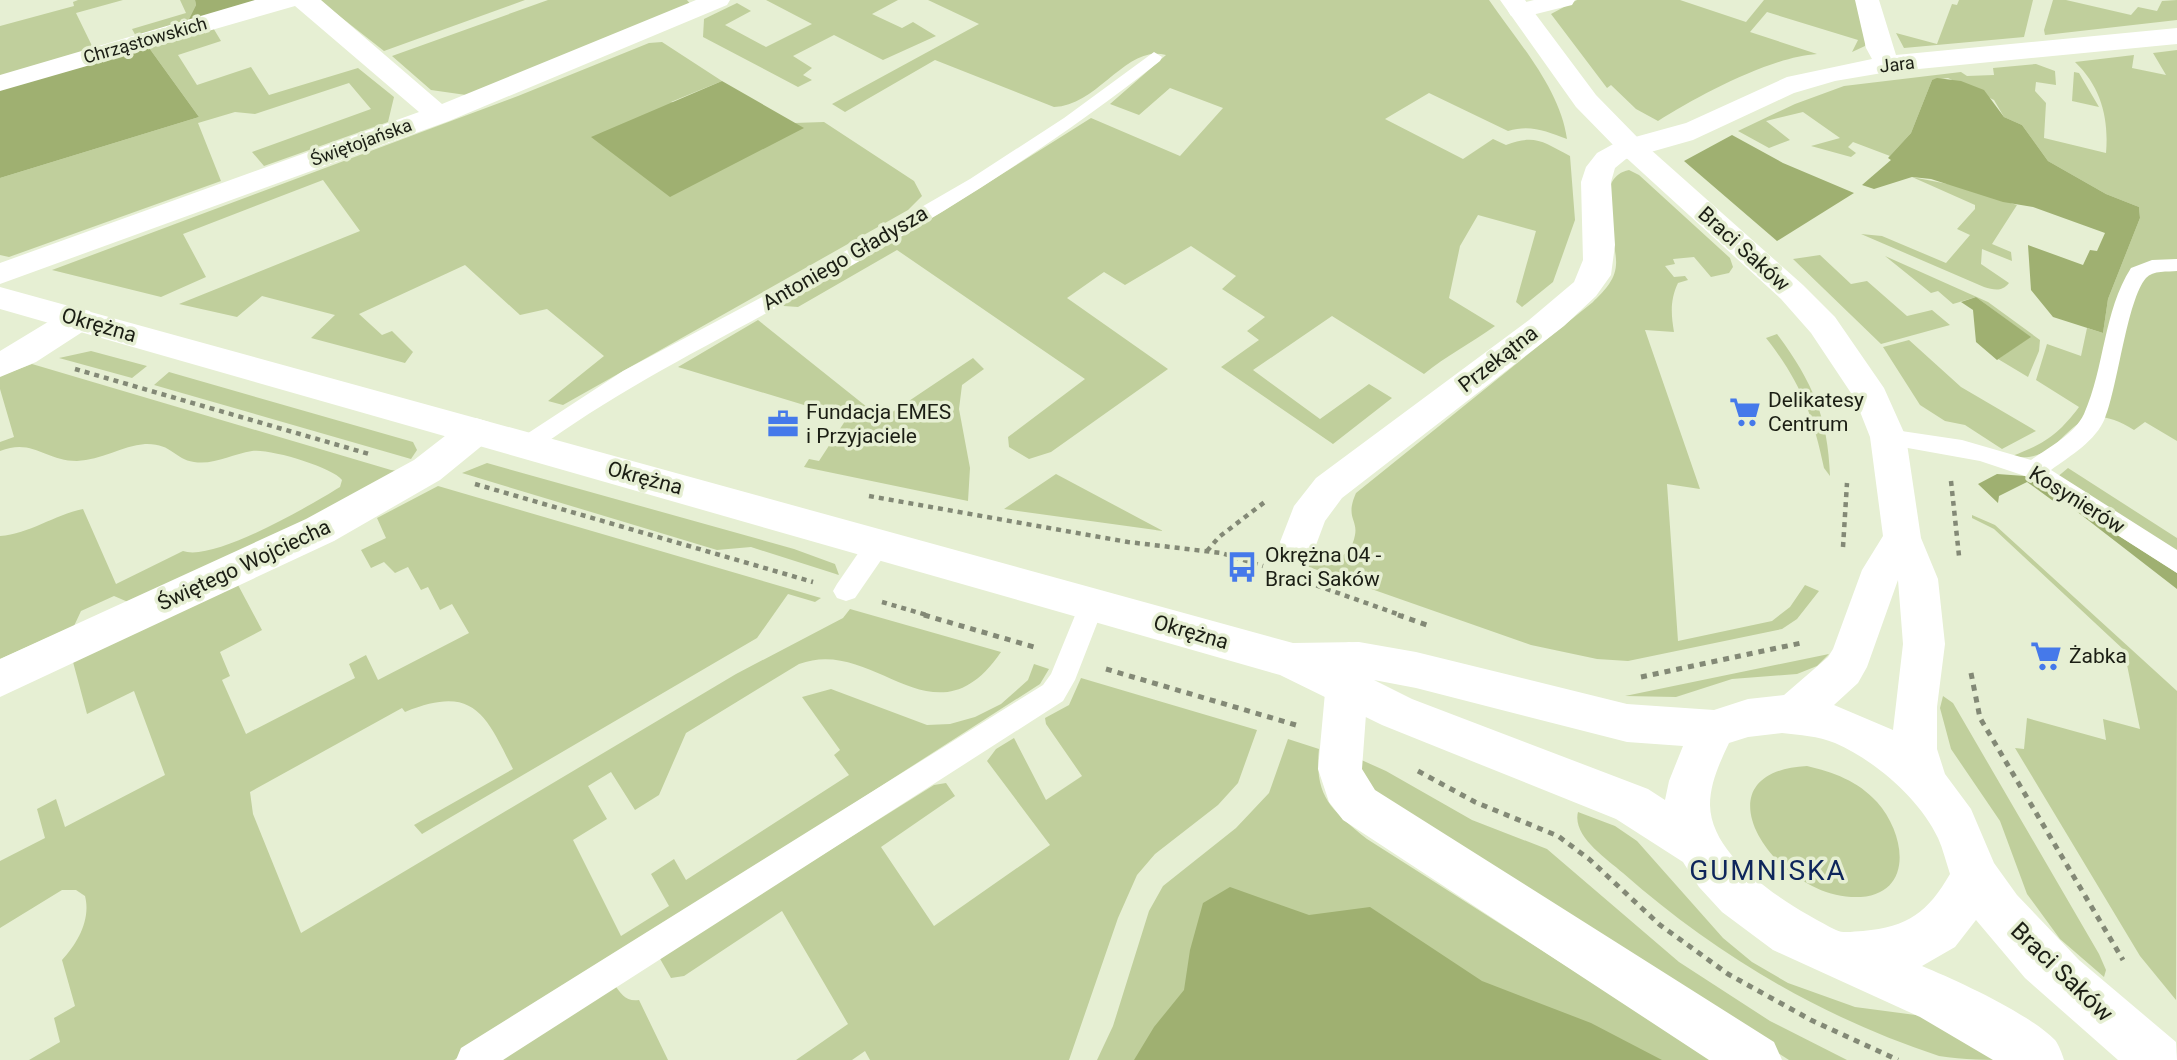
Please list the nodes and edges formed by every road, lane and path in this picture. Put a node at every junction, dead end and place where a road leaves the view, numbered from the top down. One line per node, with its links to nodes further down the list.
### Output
1 (299, 0): 9 (street, Chrząstowskich); 10 (street)
2 (718, 0): 10 (street, Świętojańska)
3 (1563, 0): 5 (street)
4 (1867, 0): 8 (street)
5 (1516, 6): 11 (street, Braci Saków)
6 (2177, 36): 8 (street, Jara)
7 (1154, 57): 19 (lane, Antoniego Gładysza)
8 (1888, 64): 11 (street, Jara)
9 (0, 83)
10 (439, 115): 13 (street, Świętojańska)
11 (1631, 147): 18 (street, Braci Saków); 25 (street, Przekątna)
12 (2177, 265): 21 (lane)
13 (0, 274)
14 (0, 298): 15 (street, Okrężna)
15 (78, 319): 16 (street); 17 (street, Okrężna)
16 (0, 365)
17 (476, 431): 19 (street, Okrężna); 38 (street, Świętego Wojciecha)
18 (1888, 437): 20 (lane, Kosynierów); 24 (street, Braci Saków)
19 (527, 445): 26 (street, Okrężna)
20 (1947, 445): 21 (lane, Kosynierów); 30 (path)
21 (2033, 470): 28 (lane, Kosynierów)
22 (1847, 478): 27 (path)
23 (864, 495): 29 (path)
24 (1902, 538): 40 (street); 42 (street, Braci Saków)
25 (1299, 542)
26 (878, 543): 32 (lane); 33 (street, Okrężna)
27 (1843, 552)
28 (2177, 563)
29 (1268, 568)
30 (1961, 570)
31 (1302, 580): 34 (path)
32 (846, 591)
33 (1092, 603): 37 (street, Okrężna); 47 (lane)
34 (1435, 627)
35 (1811, 639): 39 (path)
36 (1970, 670): 46 (path)
37 (1347, 674): 41 (street, Okrężna); 43 (street, Okrężna); 48 (street)
38 (0, 678)
39 (1636, 678)
40 (1795, 713): 41 (street); 42 (street)
41 (1714, 729): 43 (street)
42 (1925, 780): 44 (street, Braci Saków)
43 (1698, 846): 45 (street)
44 (1975, 876): 45 (street); 50 (street, Braci Saków)
45 (1842, 957): 49 (street)
46 (2130, 970)
47 (473, 1060)
48 (1756, 1060)
49 (2038, 1060)
50 (2158, 1060)

